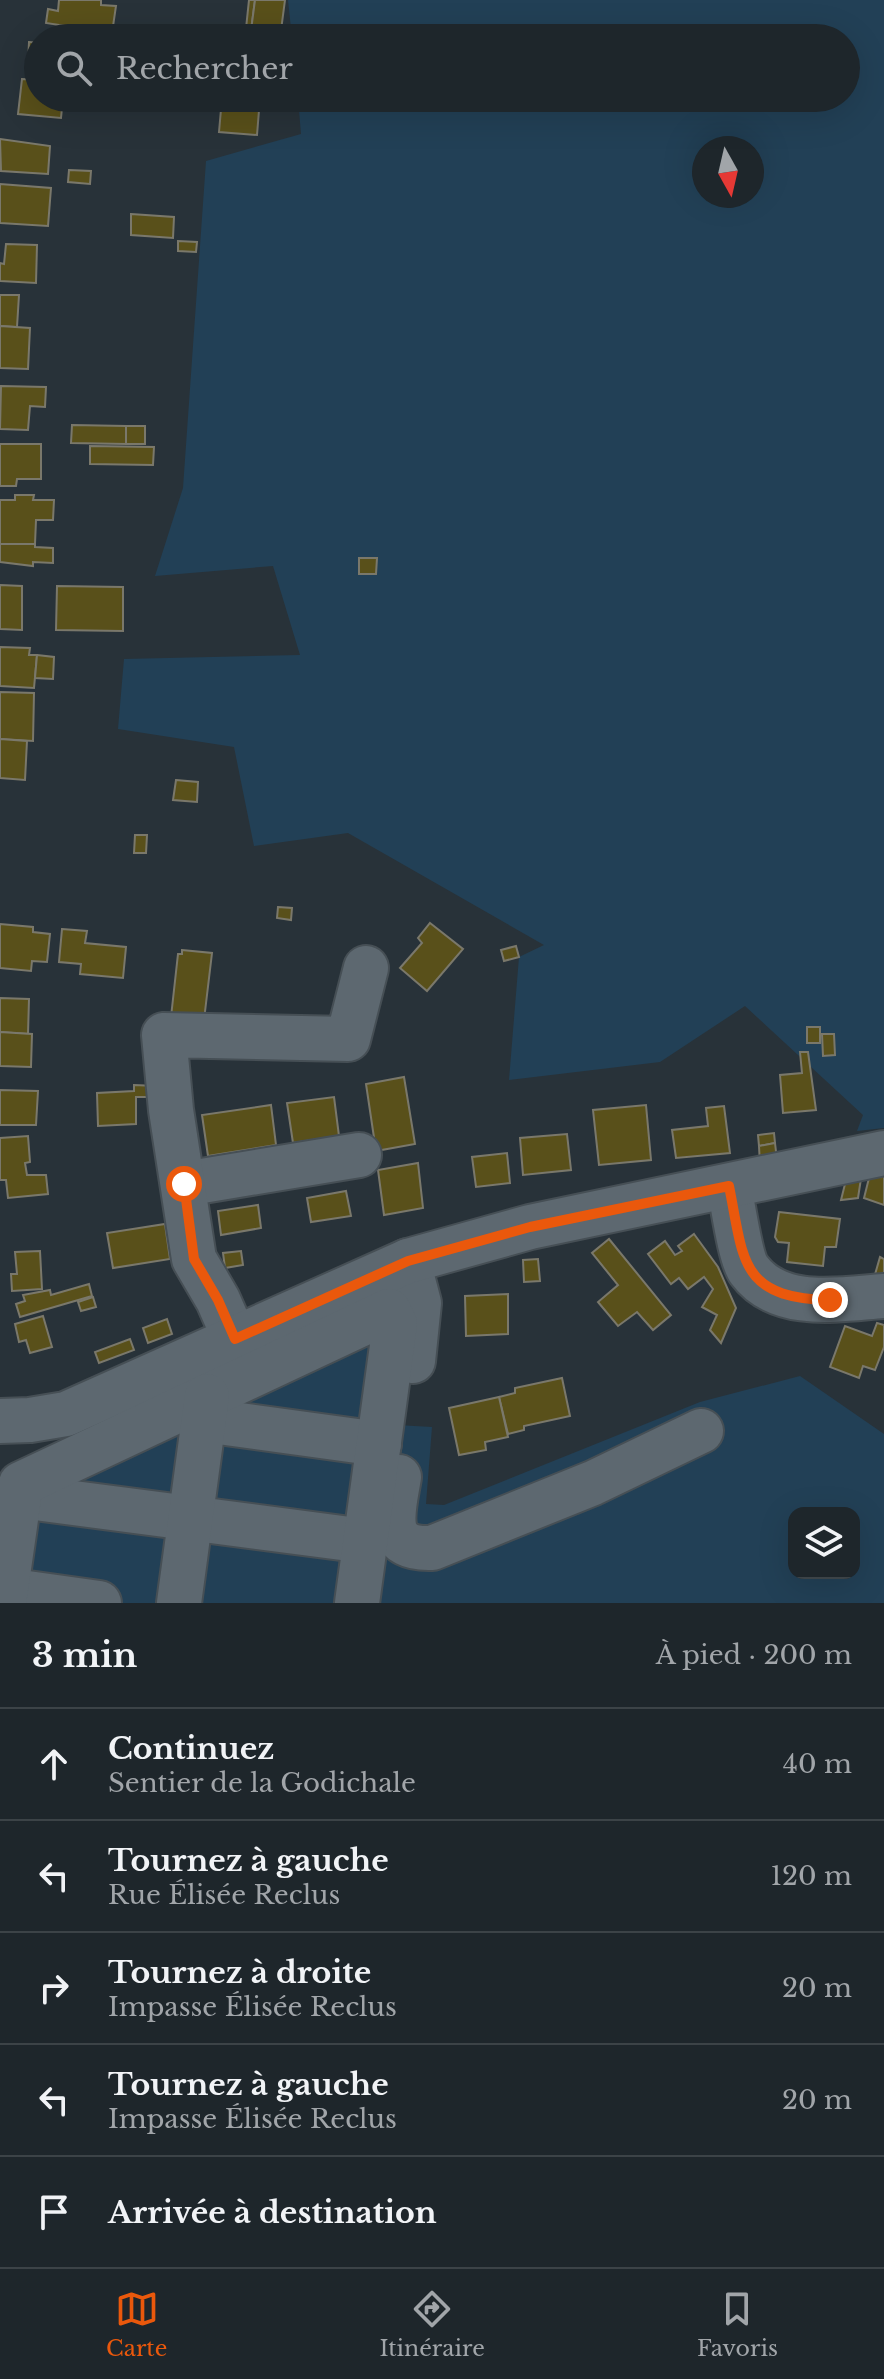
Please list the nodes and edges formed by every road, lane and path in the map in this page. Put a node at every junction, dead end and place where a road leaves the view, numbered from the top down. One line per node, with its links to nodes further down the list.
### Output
1 (366, 968): 4 (street)
2 (884, 1153): 5 (street)
3 (359, 1155): 4 (street)
4 (184, 1184): 8 (street)
5 (729, 1186): 6 (street); 7 (street)
6 (408, 1261): 8 (street); 12 (street)
7 (884, 1296)
8 (235, 1339): 10 (street)
9 (206, 1408): 12 (street); 12 (street); 13 (street); 14 (street)
10 (0, 1421)
11 (701, 1431): 15 (street)
12 (392, 1435): 15 (street)
13 (20, 1496): 14 (street); 16 (street)
14 (190, 1518): 15 (street); 18 (street)
15 (380, 1536): 19 (street)
16 (5, 1596): 17 (street)
17 (99, 1603)
18 (179, 1603)
19 (357, 1603)

